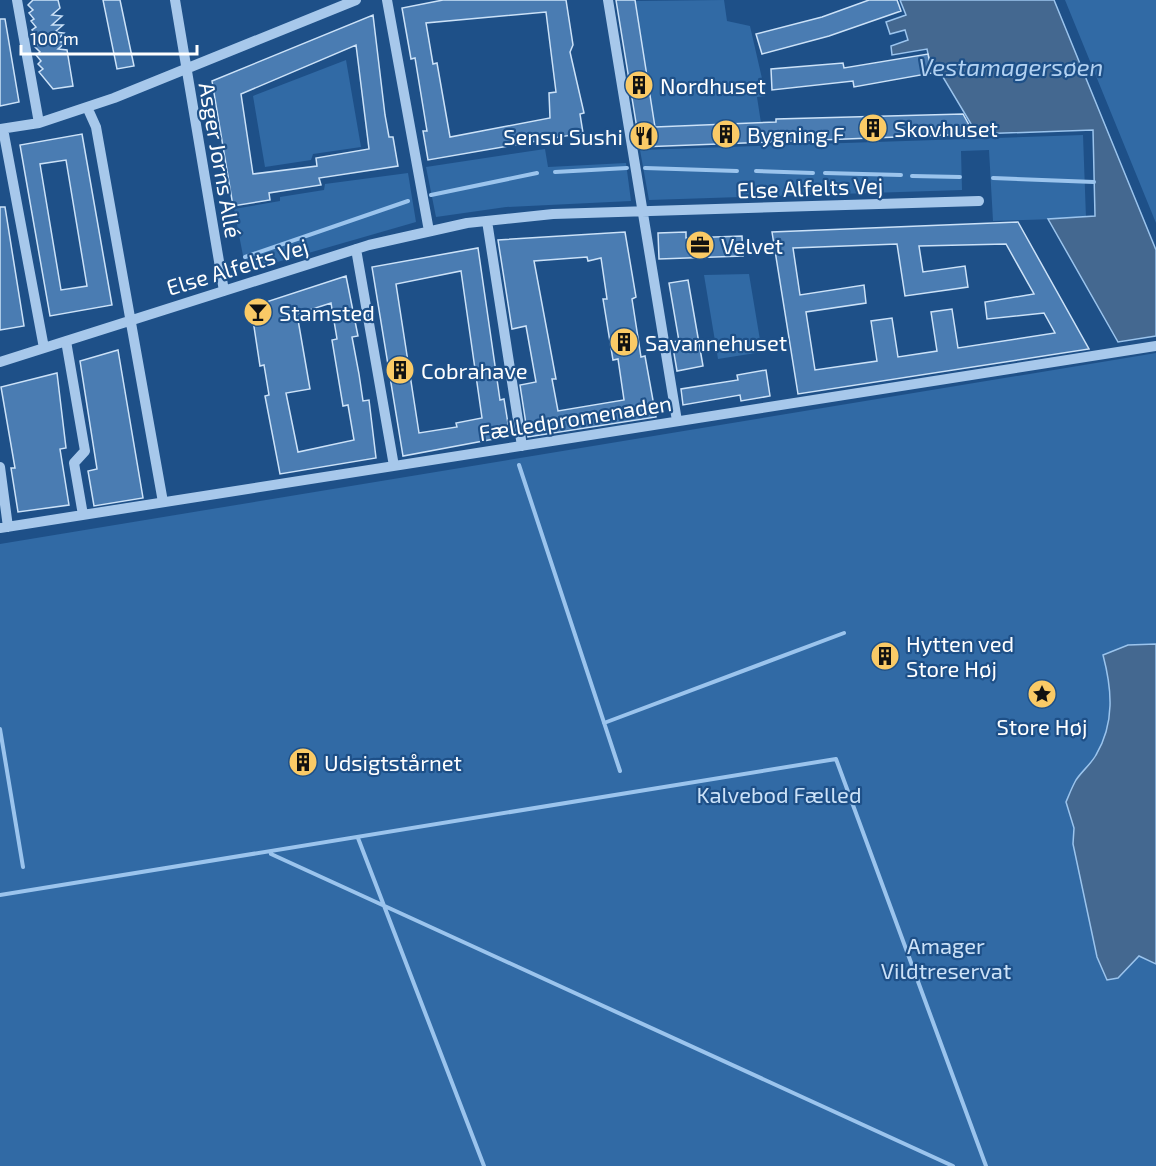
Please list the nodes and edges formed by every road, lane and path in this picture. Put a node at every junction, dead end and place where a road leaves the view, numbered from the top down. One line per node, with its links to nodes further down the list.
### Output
1 (17, 0): 8 (street)
2 (175, 0): 6 (street, Asger Jorns Allé)
3 (356, 0): 6 (street)
4 (387, 0): 13 (street)
5 (608, 0): 11 (street)
6 (186, 70): 7 (street); 15 (street, Asger Jorns Allé)
7 (87, 107): 8 (street); 16 (street)
8 (39, 123): 9 (street)
9 (2, 129): 19 (street)
10 (979, 201): 11 (street, Else Alfelts Vej)
11 (642, 212): 12 (street, Else Alfelts Vej); 21 (street)
12 (487, 220): 13 (street, Else Alfelts Vej); 22 (street)
13 (429, 231): 14 (street, Else Alfelts Vej)
14 (356, 249): 15 (street, Else Alfelts Vej); 23 (street)
15 (224, 291): 16 (street, Else Alfelts Vej)
16 (129, 320): 17 (street, Else Alfelts Vej); 25 (street)
17 (66, 341): 19 (street, Else Alfelts Vej); 26 (street)
18 (1156, 346): 21 (street, Fælledpromenaden)
19 (44, 348): 20 (street, Else Alfelts Vej)
20 (0, 362)
21 (677, 421): 22 (street, Fælledpromenaden)
22 (522, 446): 23 (street, Fælledpromenaden)
23 (394, 466): 25 (street, Fælledpromenaden)
24 (0, 467): 27 (street)
25 (163, 502): 26 (street, Fælledpromenaden)
26 (83, 515): 27 (street, Fælledpromenaden)
27 (4, 528)

